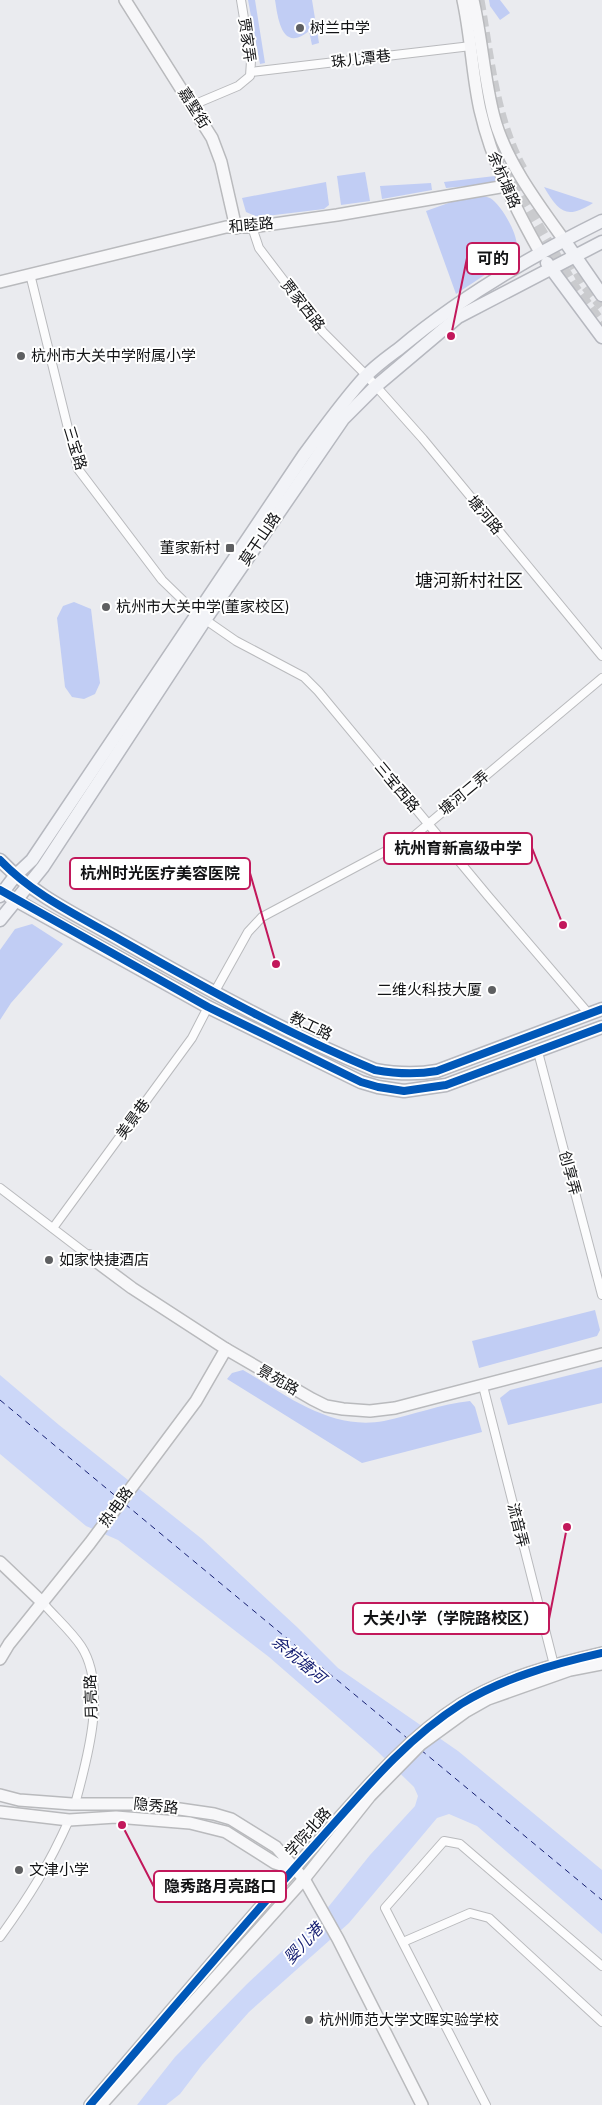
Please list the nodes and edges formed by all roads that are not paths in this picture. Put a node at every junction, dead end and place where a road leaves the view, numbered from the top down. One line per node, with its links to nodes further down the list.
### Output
1 (125, 0): 7 (main road, 嘉墅街)
2 (241, 0): 6 (street, 贾家弄)
3 (464, 0): 5 (main road, 余杭塘路)
4 (473, 0): 12 (main road, 余杭塘路)
5 (471, 46): 6 (street, 珠儿潭巷); 8 (main road, 余杭塘路)
6 (251, 72): 7 (street, 贾家弄)
7 (193, 105): 11 (main road, 嘉墅街)
8 (506, 186): 10 (main road, 和睦路); 14 (main road, 余杭塘路)
9 (602, 221): 12 (main road, 莫干山路)
10 (252, 227): 11 (main road, 和睦路); 21 (street, 贾家西路)
11 (236, 228): 17 (main road, 和睦路)
12 (564, 240): 14 (main road, 莫干山路); 15 (main road, 余杭塘路)
13 (602, 242): 15 (main road, 莫干山路)
14 (541, 254): 16 (main road, 余杭塘路); 21 (main road, 莫干山路)
15 (575, 256): 16 (main road, 莫干山路); 19 (main road, 余杭塘路)
16 (550, 268): 20 (main road, 余杭塘路); 22 (main road, 莫干山路)
17 (30, 274): 18 (main road, 和睦路); 23 (street, 三宝路)
18 (0, 282)
19 (602, 295)
20 (602, 337)
21 (366, 376): 22 (street, 塘河路); 23 (main road, 莫干山路)
22 (375, 387): 23 (main road, 莫干山路); 24 (street, 塘河路)
23 (201, 617): 26 (street, 三宝西路); 28 (main road, 莫干山路); 29 (main road, 莫干山路)
24 (602, 656)
25 (602, 678): 26 (street, 塘河二弄)
26 (428, 824): 33 (street, 塘河二弄); 36 (street, 三宝西路)
27 (0, 860): 28 (main road, 教工路)
28 (15, 876): 29 (main road, 教工路); 30 (main road, 莫干山路)
29 (28, 886): 31 (main road, 莫干山路); 33 (main road, 教工路)
30 (1, 893): 31 (main road, 教工路)
31 (17, 900): 32 (main road, 莫干山路); 34 (main road, 教工路)
32 (0, 920)
33 (214, 993): 36 (main road, 教工路)
34 (208, 1007): 38 (main road, 教工路); 40 (street, 美景巷)
35 (602, 1009): 36 (main road, 教工路)
36 (589, 1014)
37 (602, 1027): 38 (main road, 教工路)
38 (538, 1052): 42 (street, 创享弄)
39 (0, 1188): 40 (street, 景苑路)
40 (53, 1228): 41 (street, 景苑路)
41 (89, 1256): 43 (main road, 景苑路)
42 (602, 1295)
43 (226, 1349): 45 (main road, 景苑路); 47 (main road, 热电路)
44 (602, 1354): 45 (main road, 景苑路)
45 (484, 1386): 51 (street, 流音弄)
46 (0, 1562): 47 (main road, 月亮路)
47 (43, 1603): 49 (main road, 热电路); 55 (street, 月亮路)
48 (602, 1653): 51 (main road, 学院北路)
49 (0, 1659)
50 (602, 1664): 52 (main road, 学院北路)
51 (554, 1665): 52 (main road, 学院北路)
52 (462, 1708): 53 (main road, 学院北路)
53 (368, 1793): 58 (main road, 学院北路); 59 (main road, 学院北路)
54 (0, 1795): 55 (main road, 隐秀路)
55 (75, 1804): 58 (main road, 隐秀路)
56 (0, 1812): 57 (main road, 隐秀路)
57 (69, 1820): 58 (main road, 隐秀路); 60 (street)
58 (294, 1869): 59 (main road, 隐秀路); 64 (main road, 学院北路)
59 (304, 1879): 65 (main road, 学院北路); 66 (main road, 隐秀路)
60 (0, 1937)
61 (403, 1942): 62 (street); 63 (street); 67 (street)
62 (602, 1966)
63 (602, 2022)
64 (90, 2105)
65 (101, 2105)
66 (422, 2105)
67 (486, 2105)

